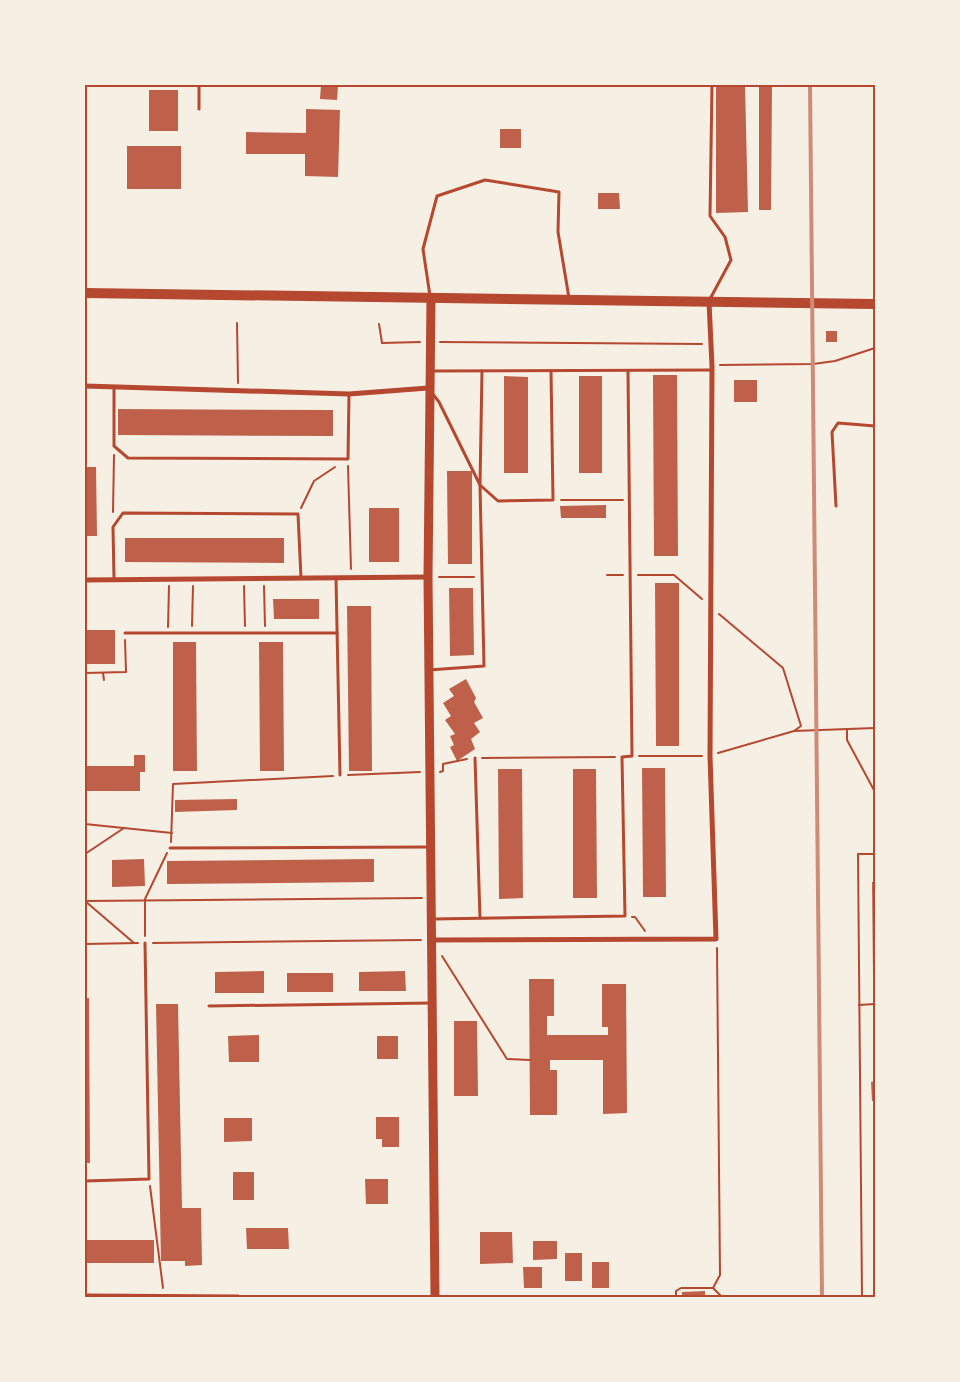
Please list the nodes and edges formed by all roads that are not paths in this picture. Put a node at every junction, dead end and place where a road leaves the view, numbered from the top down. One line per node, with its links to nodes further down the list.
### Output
1 (200, 85): 3 (lane)
2 (712, 85): 7 (lane)
3 (199, 109)
4 (85, 294): 5 (main road)
5 (431, 299): 6 (main road); 6 (lane); 10 (main road)
6 (569, 301): 7 (main road)
7 (709, 301): 8 (main road); 9 (street)
8 (875, 304)
9 (712, 368): 13 (lane); 35 (street)
10 (430, 371): 11 (lane); 16 (main road)
11 (482, 371): 12 (lane); 19 (lane)
12 (551, 371): 13 (lane); 19 (lane)
13 (628, 372): 33 (lane)
14 (85, 386): 15 (street)
15 (114, 388): 17 (street); 17 (lane)
16 (428, 388): 17 (street); 19 (lane); 21 (main road)
17 (349, 394)
18 (875, 426): 20 (lane)
19 (480, 485): 28 (lane)
20 (836, 506)
21 (428, 577): 23 (street); 28 (main road)
22 (301, 578): 23 (street); 25 (street); 25 (lane)
23 (336, 578): 27 (lane)
24 (85, 580): 25 (street)
25 (114, 580)
26 (125, 633): 27 (lane)
27 (337, 633): 30 (lane)
28 (429, 670): 31 (main road)
29 (474, 758): 33 (lane)
30 (340, 776)
31 (431, 847): 32 (lane); 34 (main road)
32 (170, 848)
33 (480, 918): 34 (lane)
34 (432, 919): 35 (main road)
35 (432, 940): 37 (main road)
36 (145, 943): 39 (lane)
37 (432, 1003): 38 (lane); 43 (main road)
38 (209, 1006)
39 (85, 1181)
40 (85, 1296): 41 (street)
41 (118, 1296): 42 (street)
42 (238, 1297)
43 (435, 1297)

